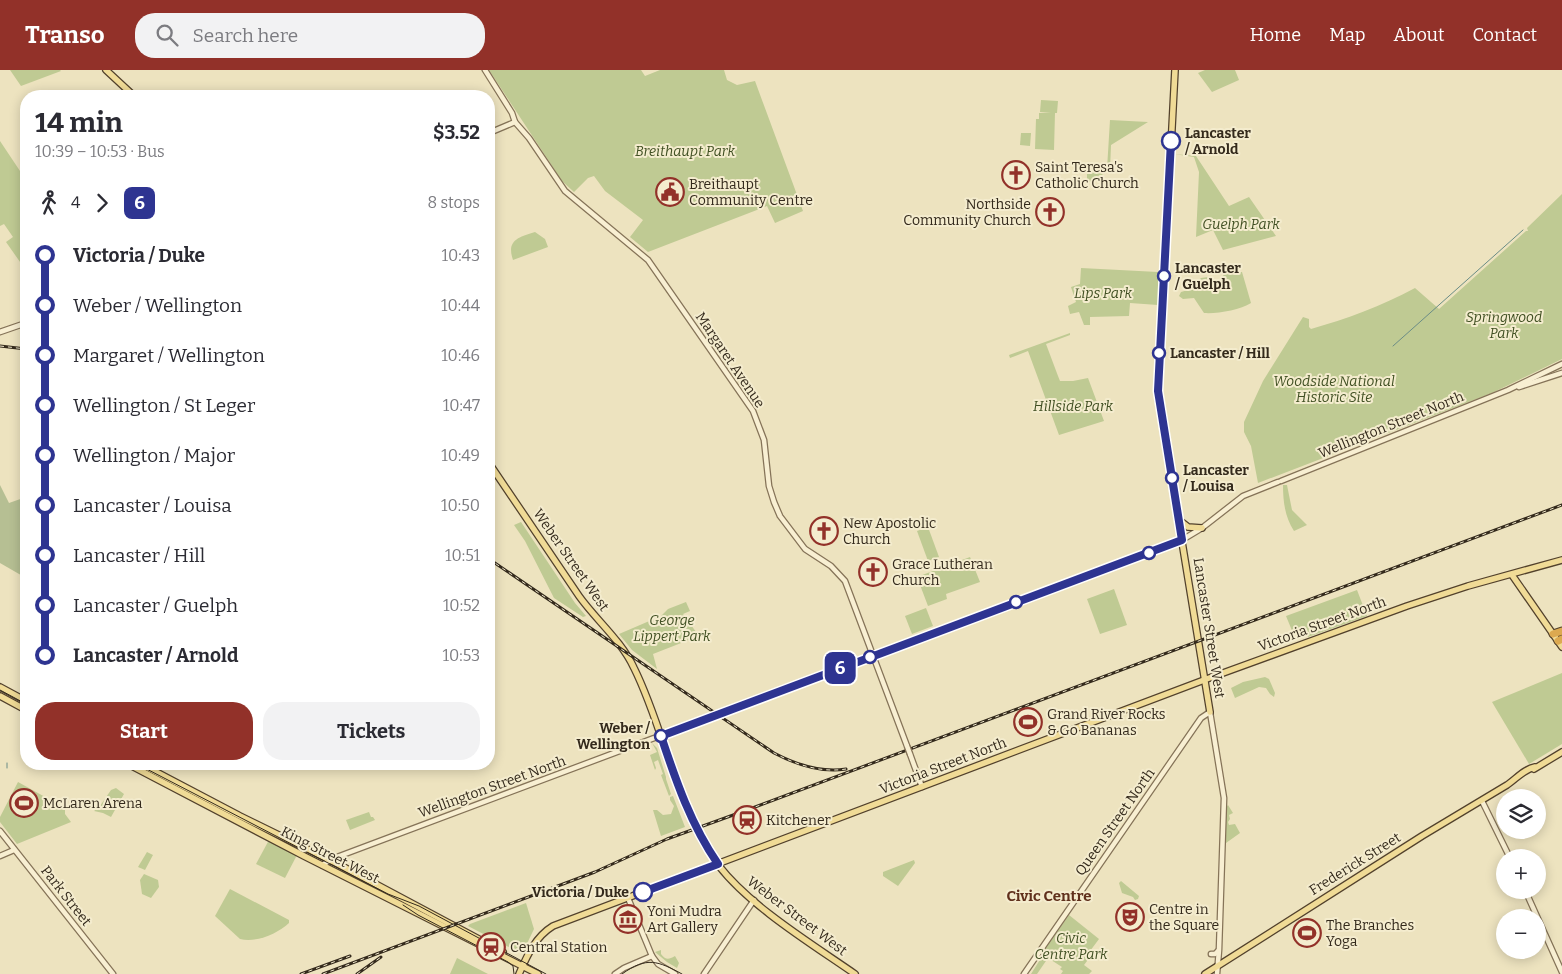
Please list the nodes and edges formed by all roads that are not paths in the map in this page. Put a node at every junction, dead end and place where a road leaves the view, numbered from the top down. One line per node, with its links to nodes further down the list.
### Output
1 (106, 70): 4 (main road)
2 (485, 70): 5 (street, Margaret Avenue)
3 (1175, 70): 13 (main road, Lancaster Street West)
4 (128, 90)
5 (515, 122): 6 (street); 21 (street, Margaret Avenue)
6 (495, 130)
7 (20, 324): 8 (street)
8 (0, 332)
9 (1562, 364): 11 (street, Wellington Street North)
10 (1562, 373): 11 (street, Wellington Street North)
11 (1508, 390): 14 (street, Wellington Street North)
12 (495, 472): 28 (main road, Weber Street West)
13 (1179, 520): 14 (main road); 15 (main road, Lancaster Street West)
14 (1202, 528): 15 (street, Wellington Street North)
15 (1182, 540): 21 (street, Wellington Street North); 22 (main road, Lancaster Street West)
16 (1562, 560): 17 (main road, Victoria Street North)
17 (1512, 575): 19 (main road); 22 (main road, Victoria Street North)
18 (1562, 631): 19 (highway)
19 (1553, 634): 20 (main road)
20 (1561, 642)
21 (873, 656): 28 (street, Wellington Street North); 32 (street, Margaret Avenue, bridge)
22 (1205, 680): 27 (main road, Lancaster Street West); 32 (main road, Victoria Street North)
23 (0, 687): 25 (main road)
24 (0, 696): 26 (main road)
25 (20, 698)
26 (20, 707)
27 (1210, 712): 44 (street); 57 (street, Queen Street North)
28 (661, 736): 38 (street, Wellington Street North); 39 (main road, Weber Street West)
29 (1562, 752): 33 (main road, Frederick Street)
30 (140, 770): 40 (main road, King Street West)
31 (152, 770): 38 (main road, King Street West)
32 (922, 787): 39 (main road, Victoria Street North)
33 (1482, 801): 35 (street); 48 (main road, Frederick Street)
34 (0, 831): 36 (street, Park Street)
35 (1506, 849)
36 (14, 850): 37 (street); 50 (street, Park Street)
37 (0, 856)
38 (330, 860): 40 (street, Wellington Street North); 47 (main road, King Street West)
39 (718, 864): 41 (main road, Victoria Street North); 43 (main road, Weber Street West)
40 (322, 865): 47 (main road, King Street West)
41 (628, 898): 46 (street); 47 (main road, Victoria Street North)
42 (1530, 899): 49 (street)
43 (754, 900): 55 (street); 56 (main road, Weber Street West)
44 (1219, 950): 45 (street); 48 (street)
45 (1211, 954)
46 (652, 956): 53 (street); 54 (street)
47 (523, 966): 51 (main road, Victoria Street North); 52 (main road, King Street West)
48 (1218, 966): 58 (main road, Frederick Street); 59 (street)
49 (1562, 972)
50 (113, 974)
51 (519, 974)
52 (538, 974)
53 (615, 974)
54 (675, 974)
55 (704, 974)
56 (855, 974)
57 (1024, 974)
58 (1205, 974)
59 (1217, 974)

